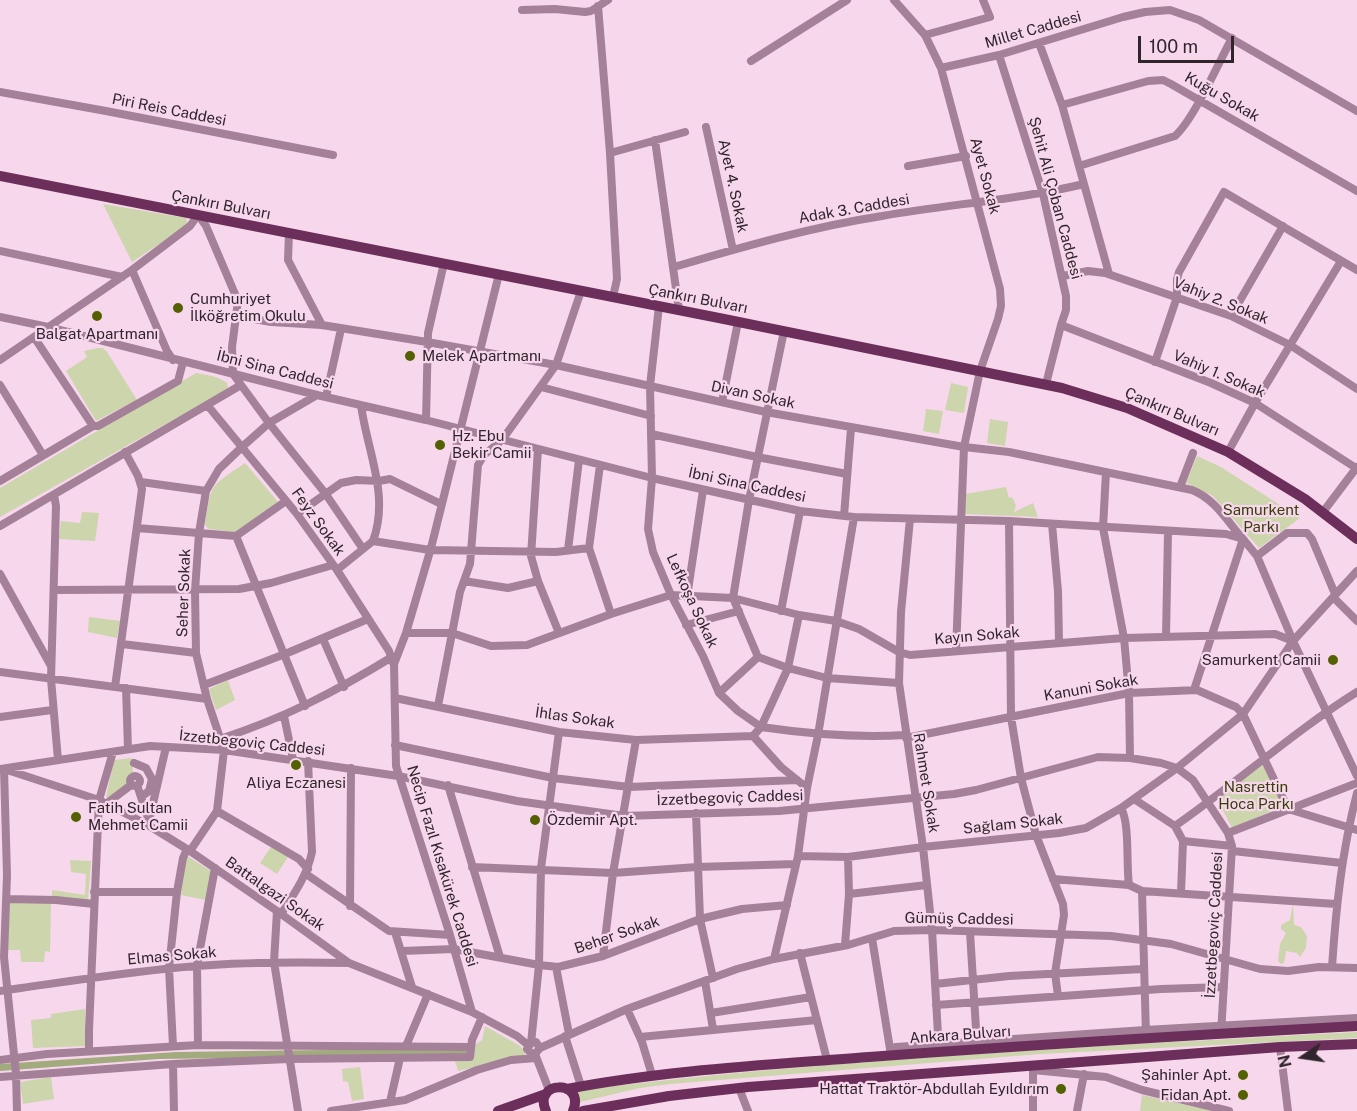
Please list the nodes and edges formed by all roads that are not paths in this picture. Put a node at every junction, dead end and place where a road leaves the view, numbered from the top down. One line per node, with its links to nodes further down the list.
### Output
1 (608, 0): 5 (street)
2 (847, 0): 11 (street)
3 (894, 0): 7 (street, Ayet Sokak)
4 (983, 0): 7 (street)
5 (598, 6): 6 (street); 20 (street)
6 (522, 10)
7 (925, 35): 12 (street, Ayet Sokak)
8 (1232, 38): 9 (street, Millet Caddesi); 14 (street); 16 (street, Millet Caddesi)
9 (1039, 43): 10 (street, Millet Caddesi); 15 (street)
10 (999, 55): 12 (street, Millet Caddesi); 28 (street, Şehit Ali Çoban Caddesi)
11 (751, 61)
12 (941, 68): 22 (street, Ayet Sokak)
13 (0, 92): 21 (street, Piri Reis Caddesi)
14 (1200, 99): 15 (street, Kuğu Sokak); 24 (street); 27 (street, Kuğu Sokak)
15 (1062, 105): 24 (street)
16 (1357, 111)
17 (706, 127): 33 (street, Ayet 4. Sokak)
18 (685, 132): 19 (street)
19 (655, 140): 20 (street); 37 (street)
20 (610, 153): 45 (street)
21 (333, 155)
22 (966, 156): 23 (street); 29 (street, Ayet Sokak)
23 (908, 166)
24 (1079, 166): 26 (street)
25 (0, 176): 30 (main road, Çankırı Bulvarı)
26 (1084, 184): 28 (street, Adak 3. Caddesi); 41 (street)
27 (1357, 191)
28 (1043, 194): 29 (street, Adak 3. Caddesi); 42 (street, Şehit Ali Çoban Caddesi)
29 (978, 204): 33 (street, Adak 3. Caddesi); 67 (street, Ayet Sokak)
30 (198, 215): 32 (main road, Çankırı Bulvarı); 38 (street); 49 (street)
31 (1283, 226): 35 (street); 46 (street); 50 (street)
32 (289, 233): 36 (main road, Çankırı Bulvarı); 53 (street)
33 (733, 250): 37 (street, Adak 3. Caddesi)
34 (0, 251): 43 (street)
35 (1341, 261): 39 (street); 60 (street)
36 (444, 263): 40 (main road, Çankırı Bulvarı); 59 (street)
37 (674, 267): 48 (street)
38 (132, 270): 43 (street); 63 (street)
39 (1357, 270)
40 (499, 274): 44 (main road, Çankırı Bulvarı); 61 (street, Necip Fazıl Kısakürek Caddesi)
41 (1109, 274): 42 (street, Vahiy 2. Sokak); 46 (street, Vahiy 2. Sokak)
42 (1063, 276): 54 (street, Şehit Ali Çoban Caddesi)
43 (122, 277): 55 (street)
44 (581, 291): 45 (main road, Çankırı Bulvarı); 66 (street)
45 (613, 297): 47 (main road, Çankırı Bulvarı)
46 (1177, 297): 50 (street, Vahiy 2. Sokak); 65 (street)
47 (659, 306): 48 (main road, Çankırı Bulvarı); 72 (street, Lefkoşa Sokak)
48 (679, 310): 52 (main road, Çankırı Bulvarı)
49 (238, 316): 53 (street, Divan Sokak); 68 (street)
50 (1231, 316): 60 (street, Vahiy 2. Sokak)
51 (0, 317): 55 (street, İbni Sina Caddesi)
52 (738, 321): 57 (main road, Çankırı Bulvarı); 76 (street)
53 (322, 325): 56 (street, Divan Sokak)
54 (1060, 325): 65 (street, Vahiy 1. Sokak); 69 (street, Şehit Ali Çoban Caddesi)
55 (48, 327): 58 (street); 63 (street, İbni Sina Caddesi)
56 (341, 328): 59 (street, Divan Sokak); 75 (street)
57 (784, 331): 67 (main road, Çankırı Bulvarı); 80 (street)
58 (34, 337): 62 (street); 84 (street)
59 (427, 342): 61 (street, Divan Sokak); 82 (street)
60 (1290, 345): 74 (street, Vahiy 2. Sokak); 77 (street)
61 (481, 352): 66 (street, Divan Sokak); 86 (street, Necip Fazıl Kısakürek Caddesi)
62 (0, 360)
63 (173, 360): 64 (street, İbni Sina Caddesi)
64 (183, 362): 68 (street, İbni Sina Caddesi); 84 (street)
65 (1155, 362): 77 (street, Vahiy 1. Sokak)
66 (556, 365): 72 (street, Divan Sokak); 73 (street)
67 (980, 371): 69 (main road, Çankırı Bulvarı); 90 (street, Ayet Sokak)
68 (233, 374): 71 (street); 75 (street, İbni Sina Caddesi)
69 (1046, 384): 93 (main road, Çankırı Bulvarı)
70 (0, 385): 95 (street)
71 (241, 385): 79 (street); 83 (street)
72 (650, 386): 76 (street, Divan Sokak); 81 (street, Lefkoşa Sokak)
73 (541, 387): 81 (street); 88 (street)
74 (1357, 388)
75 (322, 396): 78 (street, İbni Sina Caddesi); 83 (street, Seher Sokak)
76 (722, 402): 80 (street, Divan Sokak)
77 (1255, 403): 93 (street); 99 (street, Vahiy 1. Sokak)
78 (361, 405): 82 (street, İbni Sina Caddesi); 104 (street)
79 (208, 406): 89 (street, Feyz Sokak); 92 (street)
80 (766, 412): 85 (street, Divan Sokak); 96 (street)
81 (651, 416): 87 (street, Lefkoşa Sokak)
82 (426, 420): 86 (street, İbni Sina Caddesi)
83 (269, 423): 89 (street, Seher Sokak); 109 (street)
84 (93, 426): 95 (street)
85 (851, 428): 90 (street, Divan Sokak); 101 (street)
86 (461, 429): 88 (street, İbni Sina Caddesi); 113 (street, Necip Fazıl Kısakürek Caddesi)
87 (651, 434): 96 (street); 102 (street, Lefkoşa Sokak)
88 (502, 440): 91 (street, İbni Sina Caddesi); 135 (street)
89 (242, 447): 108 (street, Seher Sokak); 112 (street, Feyz Sokak)
90 (964, 447): 100 (street, Divan Sokak); 120 (street, Ayet Sokak)
91 (538, 449): 97 (street, İbni Sina Caddesi); 136 (street)
92 (125, 452): 105 (street); 110 (street)
93 (1228, 452): 115 (main road, Çankırı Bulvarı)
94 (1193, 453): 106 (street)
95 (43, 454): 103 (street)
96 (757, 457): 101 (street); 111 (street)
97 (579, 460): 98 (street, İbni Sina Caddesi); 137 (street)
98 (600, 465): 102 (street, İbni Sina Caddesi); 132 (street)
99 (1357, 467): 115 (street)
100 (1106, 472): 106 (street, Divan Sokak); 125 (street)
101 (847, 474): 117 (street)
102 (652, 478): 107 (street, İbni Sina Caddesi); 148 (street, Lefkoşa Sokak)
103 (0, 481)
104 (379, 481): 109 (street); 113 (street); 131 (street)
105 (141, 482): 108 (street); 124 (street)
106 (1180, 487): 130 (street, Divan Sokak)
107 (703, 490): 111 (street, İbni Sina Caddesi); 150 (street)
108 (206, 491): 127 (street, Seher Sokak)
109 (325, 493): 116 (street); 133 (street)
110 (54, 495): 123 (street); 145 (street)
111 (749, 500): 114 (street, İbni Sina Caddesi); 151 (street)
112 (286, 501): 116 (street, Feyz Sokak); 128 (street)
113 (441, 504): 134 (street, Necip Fazıl Kısakürek Caddesi)
114 (800, 511): 117 (street, İbni Sina Caddesi); 153 (street)
115 (1323, 512): 129 (main road, Çankırı Bulvarı)
116 (297, 514): 139 (street, Feyz Sokak)
117 (844, 516): 118 (street, İbni Sina Caddesi)
118 (854, 517): 119 (street, İbni Sina Caddesi); 157 (street)
119 (910, 519): 120 (street, İbni Sina Caddesi); 173 (street, Rahmet Sokak)
120 (961, 519): 121 (street, İbni Sina Caddesi); 171 (street, Ayet Sokak)
121 (1009, 521): 122 (street, İbni Sina Caddesi); 170 (street)
122 (1052, 524): 125 (street, İbni Sina Caddesi); 168 (street)
123 (0, 526)
124 (138, 528): 127 (street); 146 (street)
125 (1103, 528): 126 (street, İbni Sina Caddesi); 165 (street)
126 (1168, 531): 130 (street, İbni Sina Caddesi); 163 (street)
127 (199, 533): 128 (street); 147 (street, Seher Sokak)
128 (236, 536): 144 (street)
129 (1357, 538)
130 (1243, 539): 138 (street); 164 (street)
131 (373, 541): 133 (street); 134 (street)
132 (589, 548): 137 (street); 154 (street)
133 (363, 549): 139 (street)
134 (430, 550): 135 (street); 160 (street, Necip Fazıl Kısakürek Caddesi)
135 (471, 550): 136 (street); 142 (street)
136 (531, 550): 137 (street); 143 (street)
137 (568, 550)
138 (1257, 556): 149 (street); 167 (street)
139 (335, 567): 144 (street); 156 (street, Feyz Sokak)
140 (1357, 571): 149 (street, Sağlam Sokak)
141 (0, 574): 177 (street)
142 (464, 581): 143 (street); 161 (street)
143 (538, 581): 162 (street)
144 (257, 586): 147 (street); 174 (street)
145 (54, 590): 146 (street); 177 (street)
146 (128, 591): 147 (street); 169 (street)
147 (195, 591): 172 (street, Seher Sokak)
148 (671, 595): 150 (street, Kayın Sokak); 154 (street); 159 (street, Lefkoşa Sokak)
149 (1334, 596): 158 (street); 167 (street, Sağlam Sokak)
150 (687, 597): 151 (street, Kayın Sokak)
151 (732, 598): 152 (street); 153 (street, Kayın Sokak)
152 (739, 611): 159 (street); 175 (street)
153 (782, 611): 155 (street, Kayın Sokak)
154 (612, 614): 162 (street)
155 (799, 615): 157 (street, Kayın Sokak); 178 (street)
156 (368, 619): 166 (street); 176 (street, Feyz Sokak)
157 (836, 621): 173 (street, Kayın Sokak); 180 (street)
158 (1357, 621)
159 (686, 625): 189 (street, Lefkoşa Sokak)
160 (406, 633): 161 (street); 176 (street, Necip Fazıl Kısakürek Caddesi)
161 (452, 633): 162 (street); 194 (street)
162 (559, 633)
163 (1166, 637): 164 (street, Kayın Sokak); 165 (street, Kayın Sokak)
164 (1211, 637): 167 (street, Kayın Sokak); 187 (street)
165 (1124, 638): 168 (street, Kayın Sokak); 190 (street)
166 (323, 639): 174 (street); 185 (street)
167 (1293, 641): 196 (street); 197 (street, Sağlam Sokak)
168 (1059, 642): 170 (street, Kayın Sokak)
169 (122, 644): 172 (street); 184 (street)
170 (1011, 647): 171 (street, Kayın Sokak); 200 (street)
171 (956, 651): 173 (street, Kayın Sokak)
172 (196, 652): 183 (street, Seher Sokak)
173 (899, 652): 182 (street, Rahmet Sokak)
174 (285, 654): 183 (street); 193 (street)
175 (758, 657): 178 (street); 189 (street)
176 (393, 661): 185 (street); 191 (street, Necip Fazıl Kısakürek Caddesi)
177 (51, 666): 181 (street)
178 (788, 668): 180 (street); 201 (street)
179 (0, 672): 181 (street)
180 (827, 678): 182 (street); 203 (street)
181 (51, 679): 184 (street); 195 (street)
182 (899, 683): 205 (street, Rahmet Sokak)
183 (204, 686): 192 (street, Seher Sokak)
184 (115, 687): 186 (street)
185 (344, 687): 193 (street)
186 (126, 688): 192 (street); 210 (street)
187 (1194, 690): 190 (street, Kanuni Sokak); 197 (street, Kanuni Sokak)
188 (1357, 692): 196 (street)
189 (719, 693): 201 (street, Lefkoşa Sokak)
190 (1129, 693): 200 (street, Kanuni Sokak); 213 (street)
191 (395, 698): 194 (street, İhlas Sokak); 208 (street, Necip Fazıl Kısakürek Caddesi)
192 (207, 699): 206 (street, Seher Sokak)
193 (305, 706): 198 (street)
194 (438, 706): 202 (street, İhlas Sokak)
195 (52, 710): 199 (street); 216 (street)
196 (1327, 711): 215 (street); 223 (street)
197 (1243, 714): 215 (street); 220 (street, Sağlam Sokak)
198 (284, 716): 206 (street); 214 (street)
199 (0, 717)
200 (1011, 717): 205 (street, Kanuni Sokak); 225 (street)
201 (761, 728): 203 (street, Kanuni Sokak); 204 (street)
202 (559, 732): 207 (street, İhlas Sokak); 224 (street)
203 (818, 735): 205 (street, Kanuni Sokak); 232 (street)
204 (753, 736): 207 (street, İhlas Sokak); 227 (street)
205 (906, 737): 235 (street, Rahmet Sokak)
206 (220, 739): 211 (street, Seher Sokak)
207 (636, 740): 231 (street)
208 (395, 745): 222 (street, Necip Fazıl Kısakürek Caddesi); 224 (street)
209 (166, 747): 210 (street, İzzetbegoviç Caddesi); 211 (street, İzzetbegoviç Caddesi); 246 (street)
210 (131, 749): 212 (street, İzzetbegoviç Caddesi); 218 (street)
211 (224, 750): 214 (street, İzzetbegoviç Caddesi); 243 (street)
212 (113, 752): 216 (street, İzzetbegoviç Caddesi); 237 (street)
213 (1130, 758): 220 (street, İzzetbegoviç Caddesi); 225 (street, İzzetbegoviç Caddesi)
214 (293, 759): 217 (street, İzzetbegoviç Caddesi)
215 (1264, 759): 238 (street); 242 (street)
216 (58, 760): 221 (street, İzzetbegoviç Caddesi)
217 (308, 761): 219 (street, İzzetbegoviç Caddesi); 262 (street)
218 (134, 764): 226 (street); 228 (street)
219 (351, 768): 222 (street, İzzetbegoviç Caddesi); 278 (street)
220 (1177, 768): 236 (street, Sağlam Sokak); 238 (street, İzzetbegoviç Caddesi)
221 (2, 769): 237 (street, Battalgazi Sokak); 264 (street)
222 (398, 776): 230 (street, İzzetbegoviç Caddesi); 285 (street, Necip Fazıl Kısakürek Caddesi)
223 (1357, 776)
224 (553, 778): 231 (street); 239 (street)
225 (1021, 778): 235 (street, İzzetbegoviç Caddesi); 250 (street)
226 (152, 779): 228 (street); 234 (street)
227 (797, 780): 231 (street); 232 (street)
228 (136, 782): 234 (street); 237 (street)
229 (1357, 783): 242 (street)
230 (448, 785): 239 (street, İzzetbegoviç Caddesi); 258 (street)
231 (629, 787): 245 (street)
232 (807, 788): 241 (street)
233 (1357, 793): 248 (street)
234 (141, 797): 246 (street)
235 (915, 797): 241 (street, İzzetbegoviç Caddesi); 252 (street, Rahmet Sokak)
236 (1134, 799): 240 (street, Sağlam Sokak); 247 (street)
237 (102, 802): 246 (street, Battalgazi Sokak); 269 (street)
238 (1209, 802): 247 (street); 249 (street, İzzetbegoviç Caddesi)
239 (550, 806): 245 (street, İzzetbegoviç Caddesi); 261 (street)
240 (1121, 808): 250 (street, Sağlam Sokak); 267 (street)
241 (805, 809): 244 (street, İzzetbegoviç Caddesi); 256 (street)
242 (1288, 809): 248 (street); 249 (street)
243 (216, 811): 254 (street); 262 (street)
244 (696, 813): 245 (street, İzzetbegoviç Caddesi); 259 (street)
245 (624, 816): 263 (street)
246 (149, 823): 254 (street, Battalgazi Sokak)
247 (1175, 826): 251 (street)
248 (1353, 829): 257 (street)
249 (1228, 833): 253 (street, İzzetbegoviç Caddesi)
250 (1036, 835): 252 (street, Sağlam Sokak); 265 (street)
251 (1183, 842): 253 (street); 271 (street)
252 (922, 847): 255 (street, Sağlam Sokak); 266 (street, Rahmet Sokak)
253 (1233, 848): 257 (street); 273 (street, İzzetbegoviç Caddesi)
254 (189, 850): 260 (street, Battalgazi Sokak); 270 (street)
255 (848, 858): 256 (street, Sağlam Sokak); 272 (street)
256 (797, 860): 259 (street, Sağlam Sokak); 277 (street)
257 (1342, 863): 276 (street)
258 (472, 867): 261 (street, Sağlam Sokak); 293 (street)
259 (697, 867): 263 (street, Sağlam Sokak); 280 (street)
260 (215, 868): 279 (street, Battalgazi Sokak); 299 (street)
261 (541, 868): 263 (street, Sağlam Sokak); 298 (street)
262 (307, 872): 278 (street); 279 (street)
263 (613, 873): 292 (street)
264 (4, 874): 274 (street)
265 (1053, 879): 267 (street); 284 (street)
266 (927, 885): 272 (street); 281 (street, Rahmet Sokak)
267 (1129, 885): 268 (street)
268 (1142, 891): 271 (street); 287 (street)
269 (94, 892): 270 (street); 275 (street)
270 (177, 892): 302 (street)
271 (1181, 893): 273 (street)
272 (849, 894): 288 (street)
273 (1230, 895): 276 (street); 295 (street, İzzetbegoviç Caddesi)
274 (7, 899): 275 (street); 313 (street)
275 (94, 904): 306 (street)
276 (1336, 904): 301 (street)
277 (787, 905): 280 (street, Beher Sokak); 294 (street)
278 (350, 906): 282 (street)
279 (279, 912): 296 (street); 297 (street, Battalgazi Sokak)
280 (700, 919): 292 (street, Beher Sokak); 307 (street)
281 (932, 930): 283 (street, Gümüş Caddesi); 286 (street, Gümüş Caddesi); 309 (street, Rahmet Sokak)
282 (395, 932): 285 (street); 290 (street)
283 (970, 932): 284 (street, Gümüş Caddesi); 308 (street)
284 (1061, 934): 287 (street, Gümüş Caddesi); 305 (street)
285 (450, 935): 289 (street, Necip Fazıl Kısakürek Caddesi)
286 (872, 938): 288 (street, Gümüş Caddesi); 340 (street)
287 (1142, 939): 295 (street, Gümüş Caddesi); 304 (street)
288 (844, 945): 291 (street, Gümüş Caddesi)
289 (454, 949): 290 (street, Beher Sokak); 293 (street, Beher Sokak); 320 (street, Necip Fazıl Kısakürek Caddesi)
290 (402, 951): 310 (street)
291 (800, 953): 294 (street, Gümüş Caddesi); 316 (street)
292 (603, 956): 300 (street, Beher Sokak)
293 (500, 957): 298 (street, Beher Sokak)
294 (774, 959): 307 (street, Gümüş Caddesi)
295 (1225, 961): 301 (street, Gümüş Caddesi); 311 (street, İzzetbegoviç Caddesi)
296 (274, 962): 297 (street, Elmas Sokak); 299 (street, Elmas Sokak); 342 (street)
297 (349, 963): 310 (street, Battalgazi Sokak)
298 (539, 965): 300 (street, Beher Sokak); 331 (street)
299 (197, 966): 302 (street, Elmas Sokak); 333 (street)
300 (556, 967): 329 (street)
301 (1332, 967): 303 (street, Gümüş Caddesi)
302 (169, 968): 306 (street, Elmas Sokak); 335 (street)
303 (1357, 968)
304 (1143, 969): 305 (street); 312 (street)
305 (1055, 973): 308 (street); 315 (street)
306 (91, 977): 313 (street, Elmas Sokak); 341 (street)
307 (709, 979): 319 (street, Gümüş Caddesi); 321 (street)
308 (973, 979): 309 (street); 317 (street)
309 (935, 984): 318 (street, Rahmet Sokak)
310 (412, 987): 314 (street, Battalgazi Sokak)
311 (1224, 987): 312 (street); 327 (street, İzzetbegoviç Caddesi)
312 (1144, 990): 315 (street); 328 (street)
313 (3, 991): 345 (street)
314 (428, 994): 320 (street, Battalgazi Sokak); 336 (street)
315 (1058, 996): 317 (street)
316 (811, 997): 321 (street); 324 (street)
317 (974, 1002): 318 (street); 334 (street)
318 (936, 1005): 339 (street, Rahmet Sokak)
319 (627, 1009): 329 (street, Gümüş Caddesi); 330 (street)
320 (472, 1012): 322 (street, Battalgazi Sokak)
321 (711, 1013): 326 (street)
322 (482, 1017): 331 (street, Battalgazi Sokak); 337 (street)
323 (1357, 1018): 327 (street)
324 (817, 1020): 326 (street); 347 (street)
325 (1357, 1026): 327 (main road, Ankara Bulvarı)
326 (713, 1029): 330 (street)
327 (1221, 1030): 328 (main road, Ankara Bulvarı)
328 (1146, 1034): 334 (main road, Ankara Bulvarı)
329 (567, 1035): 343 (street, Gümüş Caddesi); 354 (street)
330 (640, 1037): 352 (street)
331 (529, 1044): 343 (street)
332 (1357, 1044): 338 (main road)
333 (198, 1045): 335 (street); 342 (street)
334 (977, 1045): 339 (main road, Ankara Bulvarı)
335 (173, 1046): 341 (street)
336 (406, 1046): 337 (street); 342 (street)
337 (471, 1047): 344 (street)
338 (1280, 1047): 349 (main road); 371 (street)
339 (938, 1048): 340 (main road, Ankara Bulvarı)
340 (893, 1051): 347 (main road, Ankara Bulvarı)
341 (89, 1052): 345 (street)
342 (288, 1053): 344 (street); 348 (street); 361 (street)
343 (537, 1053): 357 (street); 358 (street, Gümüş Caddesi)
344 (400, 1058): 358 (street)
345 (15, 1059): 346 (street); 351 (street)
346 (0, 1060)
347 (826, 1060): 352 (main road, Ankara Bulvarı)
348 (173, 1064): 351 (street); 360 (street)
349 (1033, 1067): 350 (street); 355 (main road); 368 (street)
350 (1084, 1074): 369 (street); 370 (street)
351 (16, 1075): 353 (street); 359 (street)
352 (652, 1075): 354 (main road, Ankara Bulvarı)
353 (0, 1077)
354 (581, 1086): 356 (main road, Ankara Bulvarı)
355 (739, 1088): 366 (main road); 367 (street)
356 (567, 1089): 357 (main road, Ankara Bulvarı); 365 (main road)
357 (548, 1092): 363 (main road); 364 (main road)
358 (390, 1102): 362 (street, Gümüş Caddesi)
359 (17, 1111)
360 (174, 1111)
361 (298, 1111)
362 (331, 1111)
363 (498, 1111)
364 (546, 1111)
365 (573, 1111)
366 (583, 1111)
367 (748, 1111)
368 (1033, 1111)
369 (1077, 1111)
370 (1228, 1111)
371 (1288, 1111)

